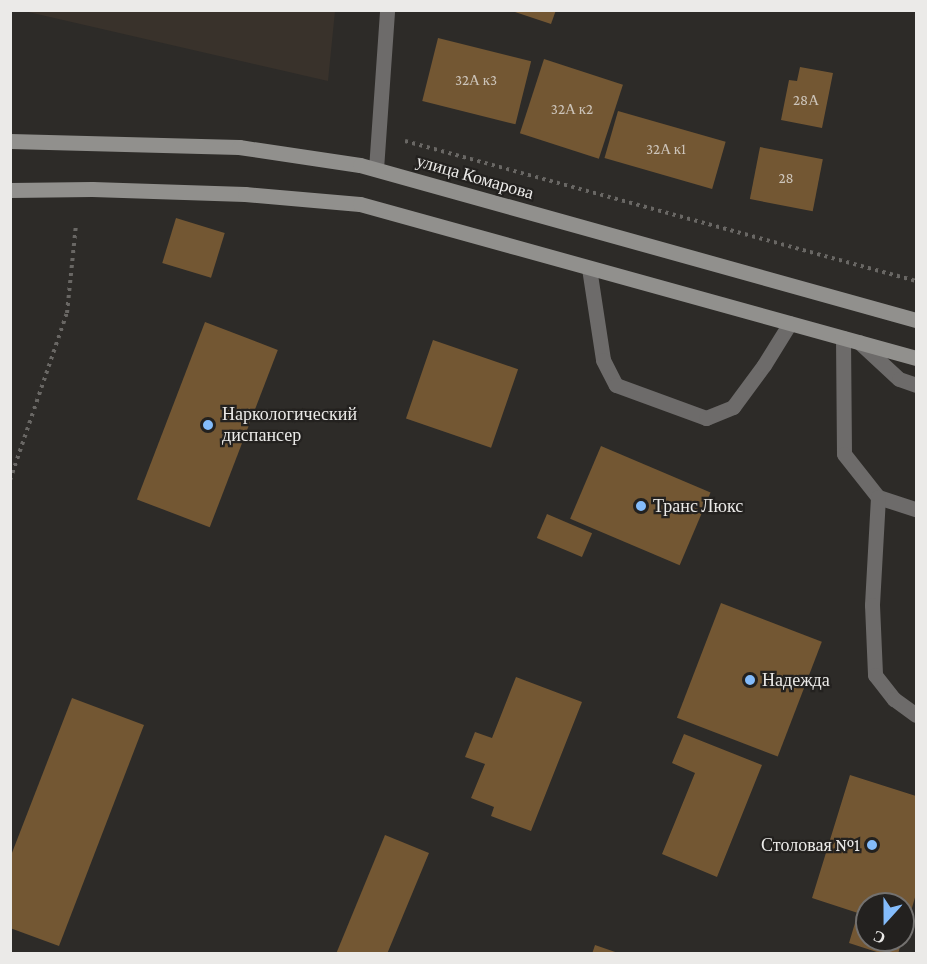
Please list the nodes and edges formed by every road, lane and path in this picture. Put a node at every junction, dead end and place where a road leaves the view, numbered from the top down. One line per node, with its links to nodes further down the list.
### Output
1 (387, 10): 2 (street)
2 (378, 134): 4 (street); 8 (path)
3 (10, 141): 4 (street, улица Комарова)
4 (376, 169): 9 (street, улица Комарова)
5 (10, 190): 7 (street)
6 (76, 224): 15 (path)
7 (589, 268): 10 (street); 10 (street)
8 (916, 281)
9 (916, 320)
10 (790, 323): 11 (street)
11 (843, 338): 12 (street); 16 (street)
12 (858, 342): 13 (street); 14 (street)
13 (916, 358)
14 (916, 384)
15 (10, 480)
16 (878, 497): 17 (street); 18 (street)
17 (916, 509)
18 (916, 716)

